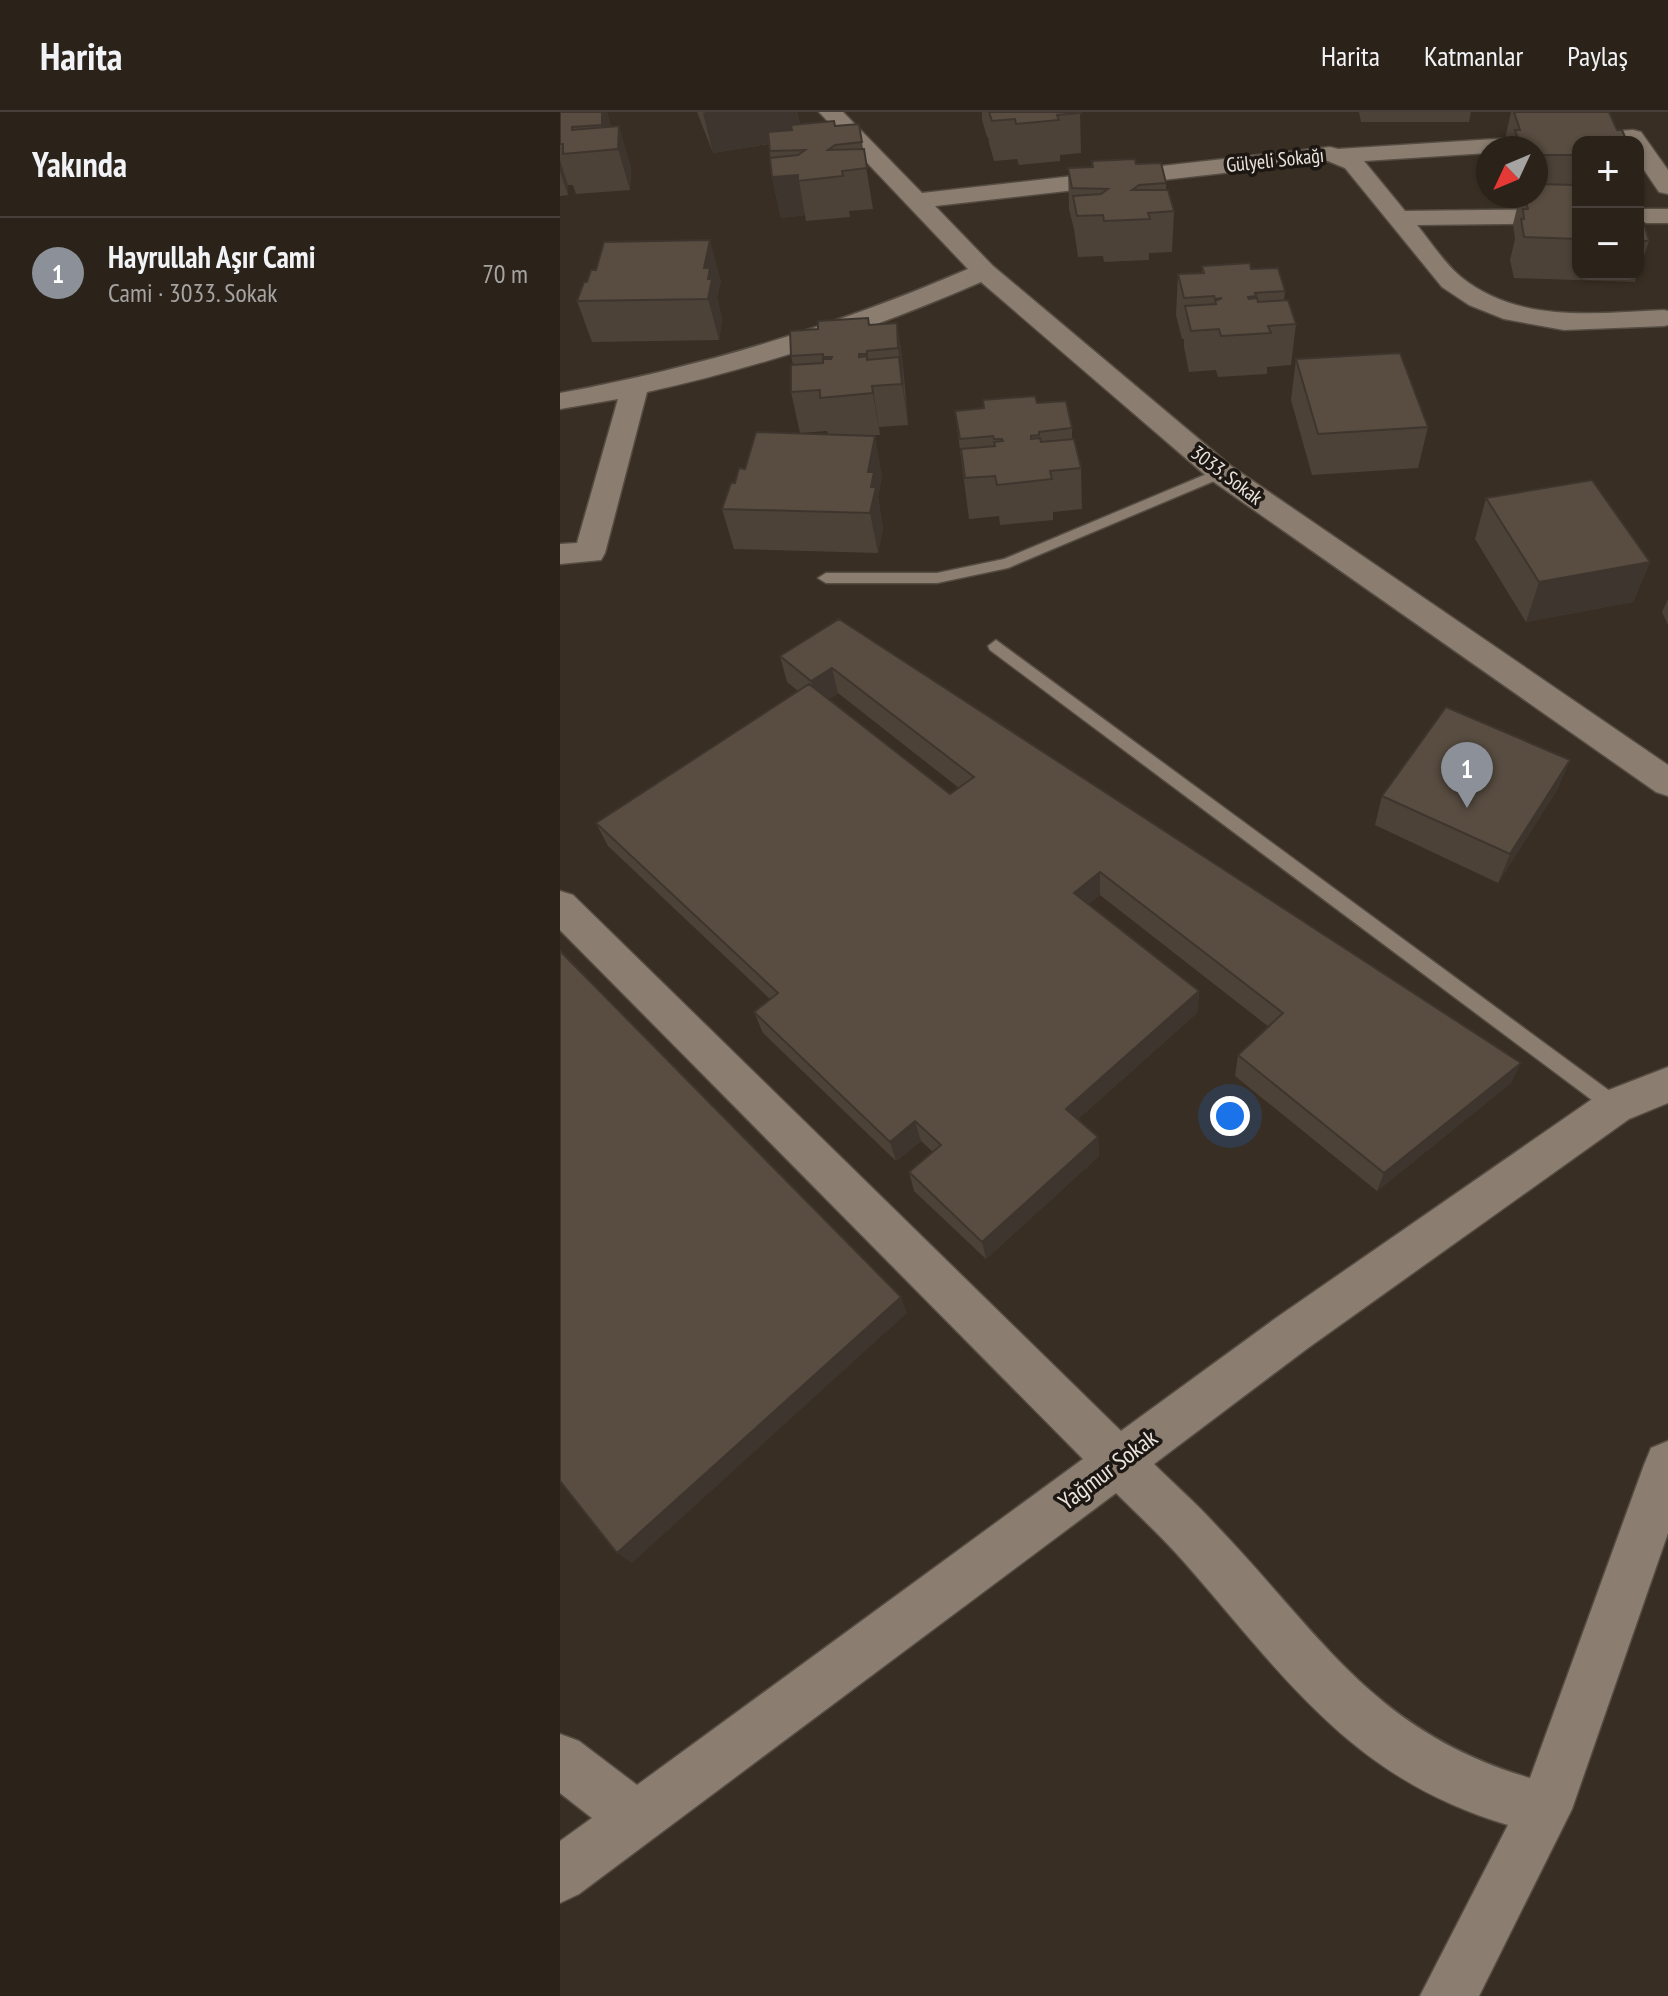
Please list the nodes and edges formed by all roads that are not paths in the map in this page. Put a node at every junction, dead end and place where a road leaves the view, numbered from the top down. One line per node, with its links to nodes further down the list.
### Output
1 (830, 112): 6 (street, 3033. Sokak)
2 (1590, 136): 4 (street)
3 (1644, 153): 5 (street)
4 (1339, 156): 6 (street, Gülyeli Sokağı); 10 (street, Gülyeli Sokağı)
5 (1668, 187)
6 (916, 201): 11 (street, 3033. Sokak)
7 (1572, 216): 10 (street)
8 (1644, 216): 9 (street)
9 (1668, 216)
10 (1401, 218): 12 (street, Gülyeli Sokağı)
11 (984, 271): 13 (street); 15 (street, 3033. Sokak)
12 (1664, 318)
13 (635, 386): 14 (street); 16 (street)
14 (560, 401)
15 (1221, 473): 17 (lane); 19 (street, 3033. Sokak)
16 (560, 554)
17 (826, 578)
18 (996, 646): 22 (lane)
19 (1668, 783)
20 (560, 906): 23 (street)
21 (1668, 1085): 22 (street, Yağmur Sokak)
22 (1615, 1106): 23 (street, Yağmur Sokak)
23 (1119, 1462): 26 (street); 27 (street, Yağmur Sokak)
24 (1668, 1465): 26 (street)
25 (560, 1760): 27 (street)
26 (1545, 1809): 29 (street)
27 (637, 1818): 28 (street, Yağmur Sokak)
28 (560, 1875)
29 (1449, 1996)

